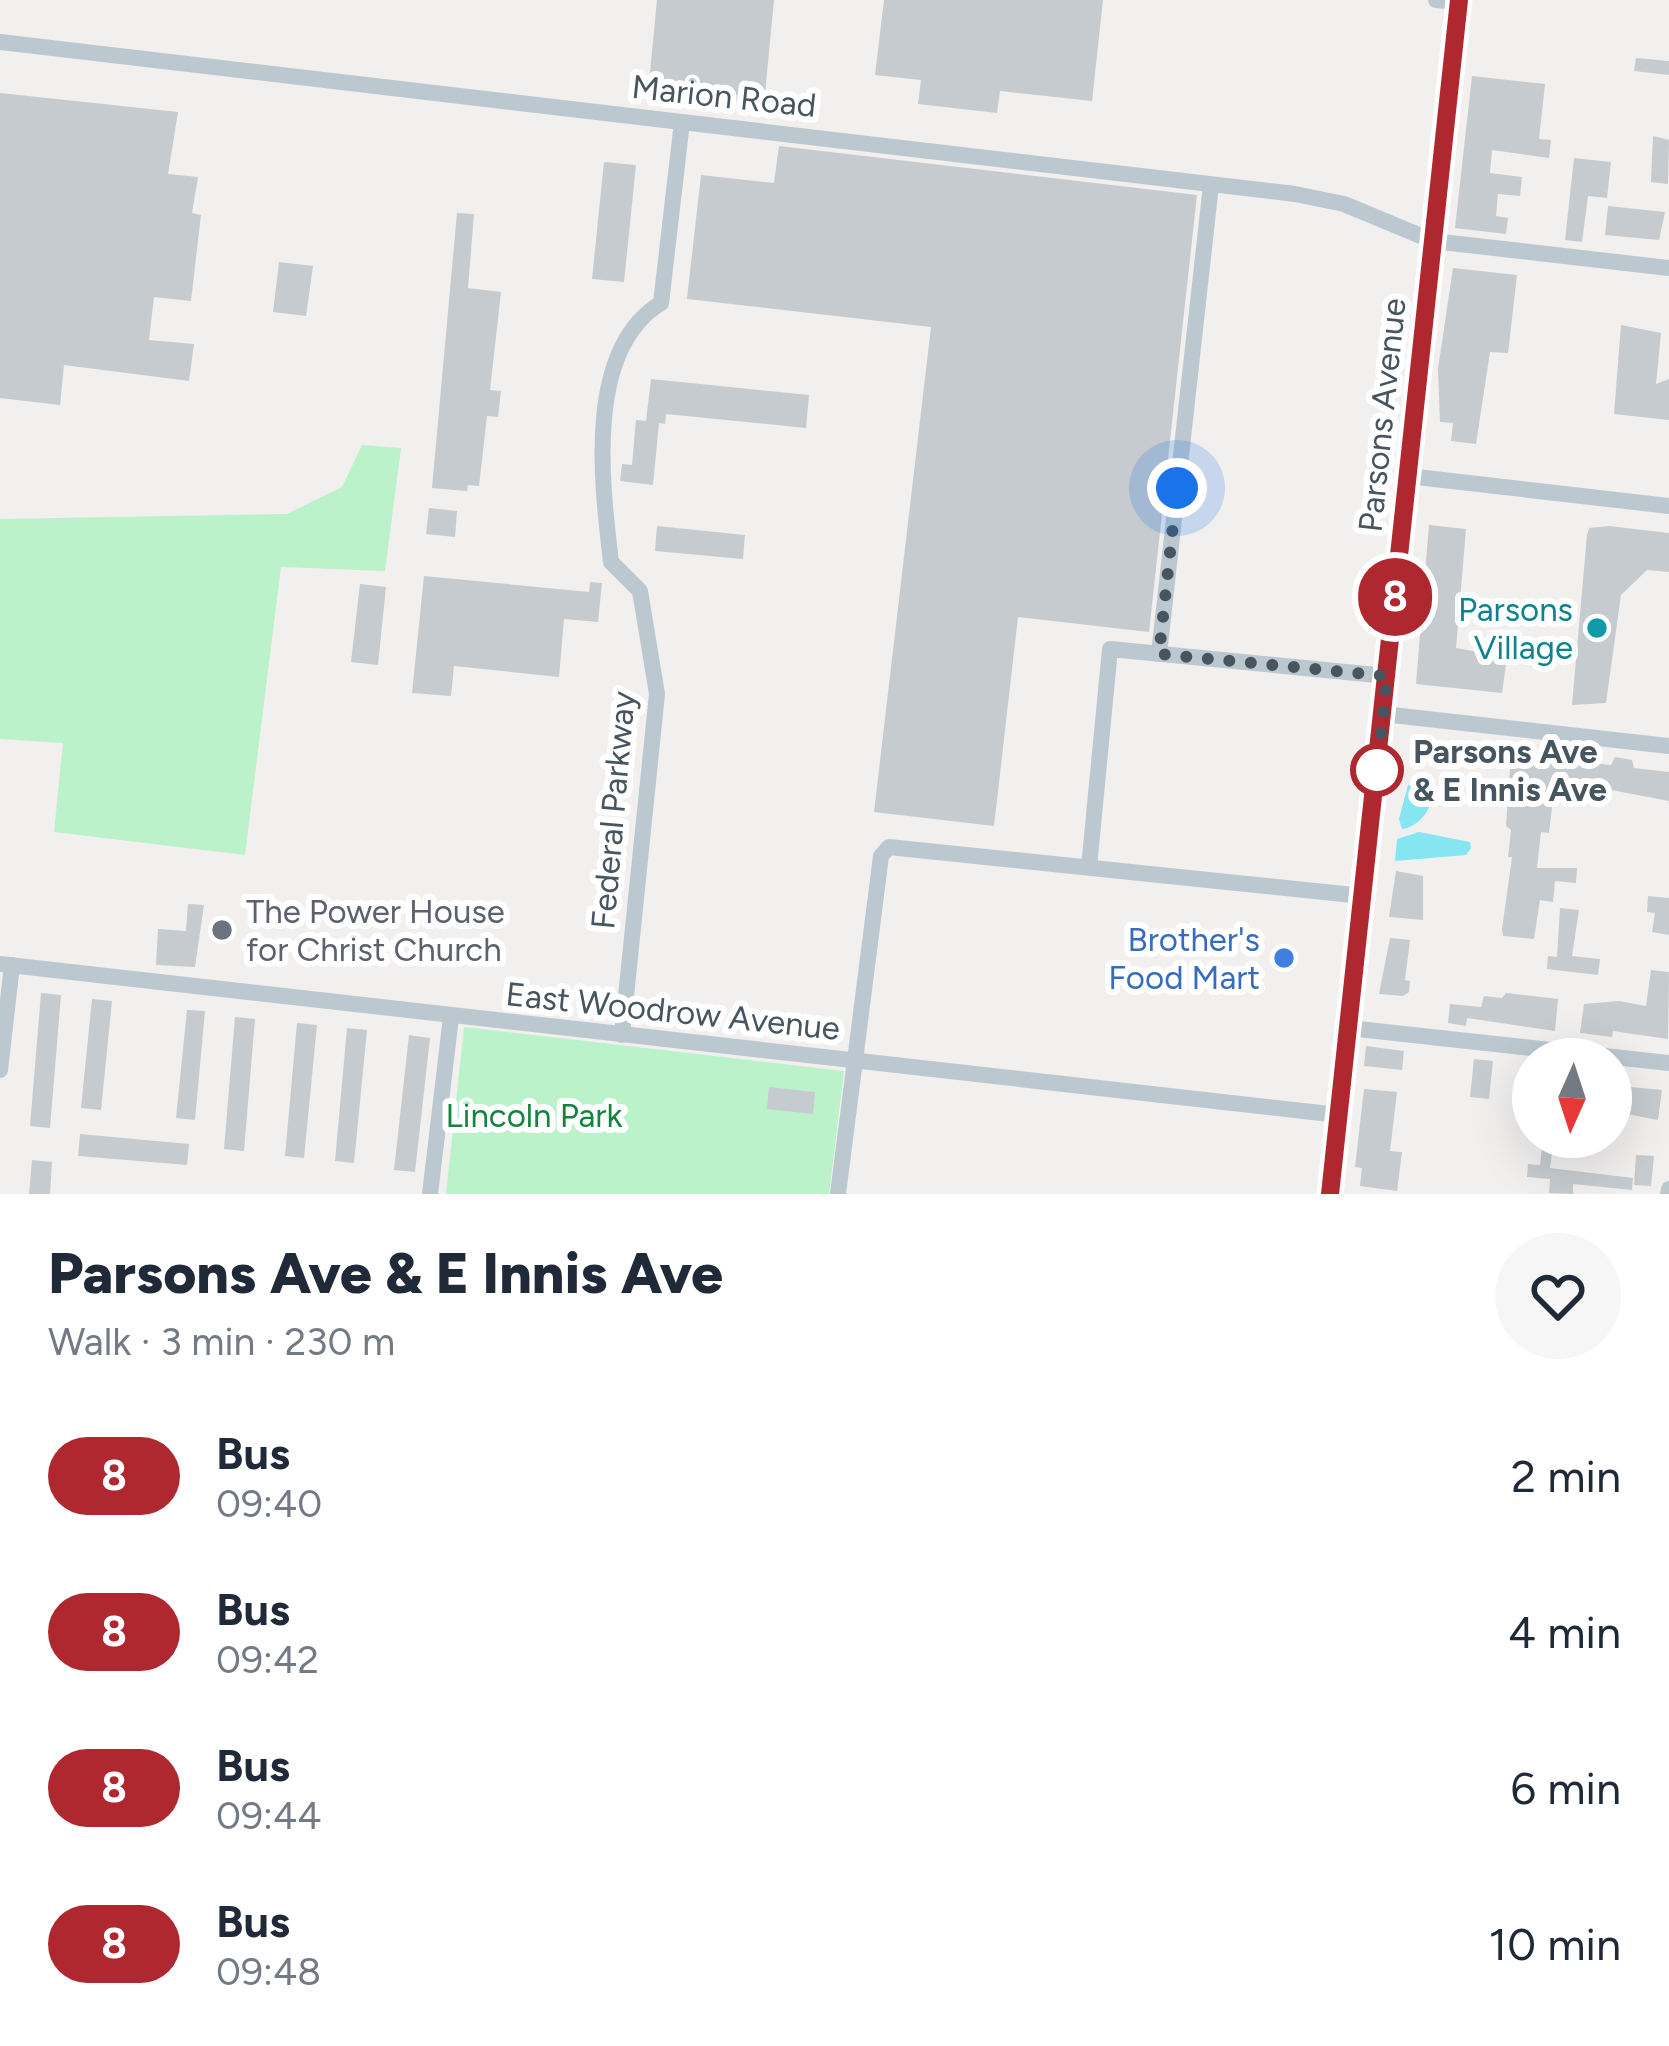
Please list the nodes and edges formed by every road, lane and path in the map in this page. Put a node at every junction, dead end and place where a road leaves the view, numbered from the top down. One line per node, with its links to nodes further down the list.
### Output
1 (1436, 0): 2 (street)
2 (1459, 1): 6 (main road, Parsons Avenue)
3 (0, 43): 4 (street, Marion Road)
4 (682, 122): 5 (street, Marion Road); 19 (street, Federal Parkway)
5 (1211, 184): 6 (street, Marion Road); 10 (street)
6 (1433, 241): 7 (street, Marion Road); 8 (main road, Parsons Avenue)
7 (1669, 268)
8 (1408, 476): 9 (street); 11 (main road, Parsons Avenue)
9 (1669, 506)
10 (1159, 654): 11 (street); 14 (street)
11 (1387, 676): 12 (main road, Parsons Avenue)
12 (1383, 714): 13 (street); 15 (main road, Parsons Avenue)
13 (1669, 746)
14 (1090, 867): 15 (street); 20 (street)
15 (1363, 896): 18 (main road, Parsons Avenue)
16 (6, 965): 17 (street, East Woodrow Avenue); 22 (street)
17 (451, 1017): 19 (street, East Woodrow Avenue); 24 (street)
18 (1349, 1028): 21 (street); 23 (main road, Parsons Avenue)
19 (622, 1035): 20 (street, East Woodrow Avenue)
20 (854, 1061): 23 (street, East Woodrow Avenue); 25 (street)
21 (1669, 1064)
22 (0, 1070)
23 (1339, 1115): 26 (main road, Parsons Avenue)
24 (430, 1194)
25 (838, 1194)
26 (1330, 1194)

